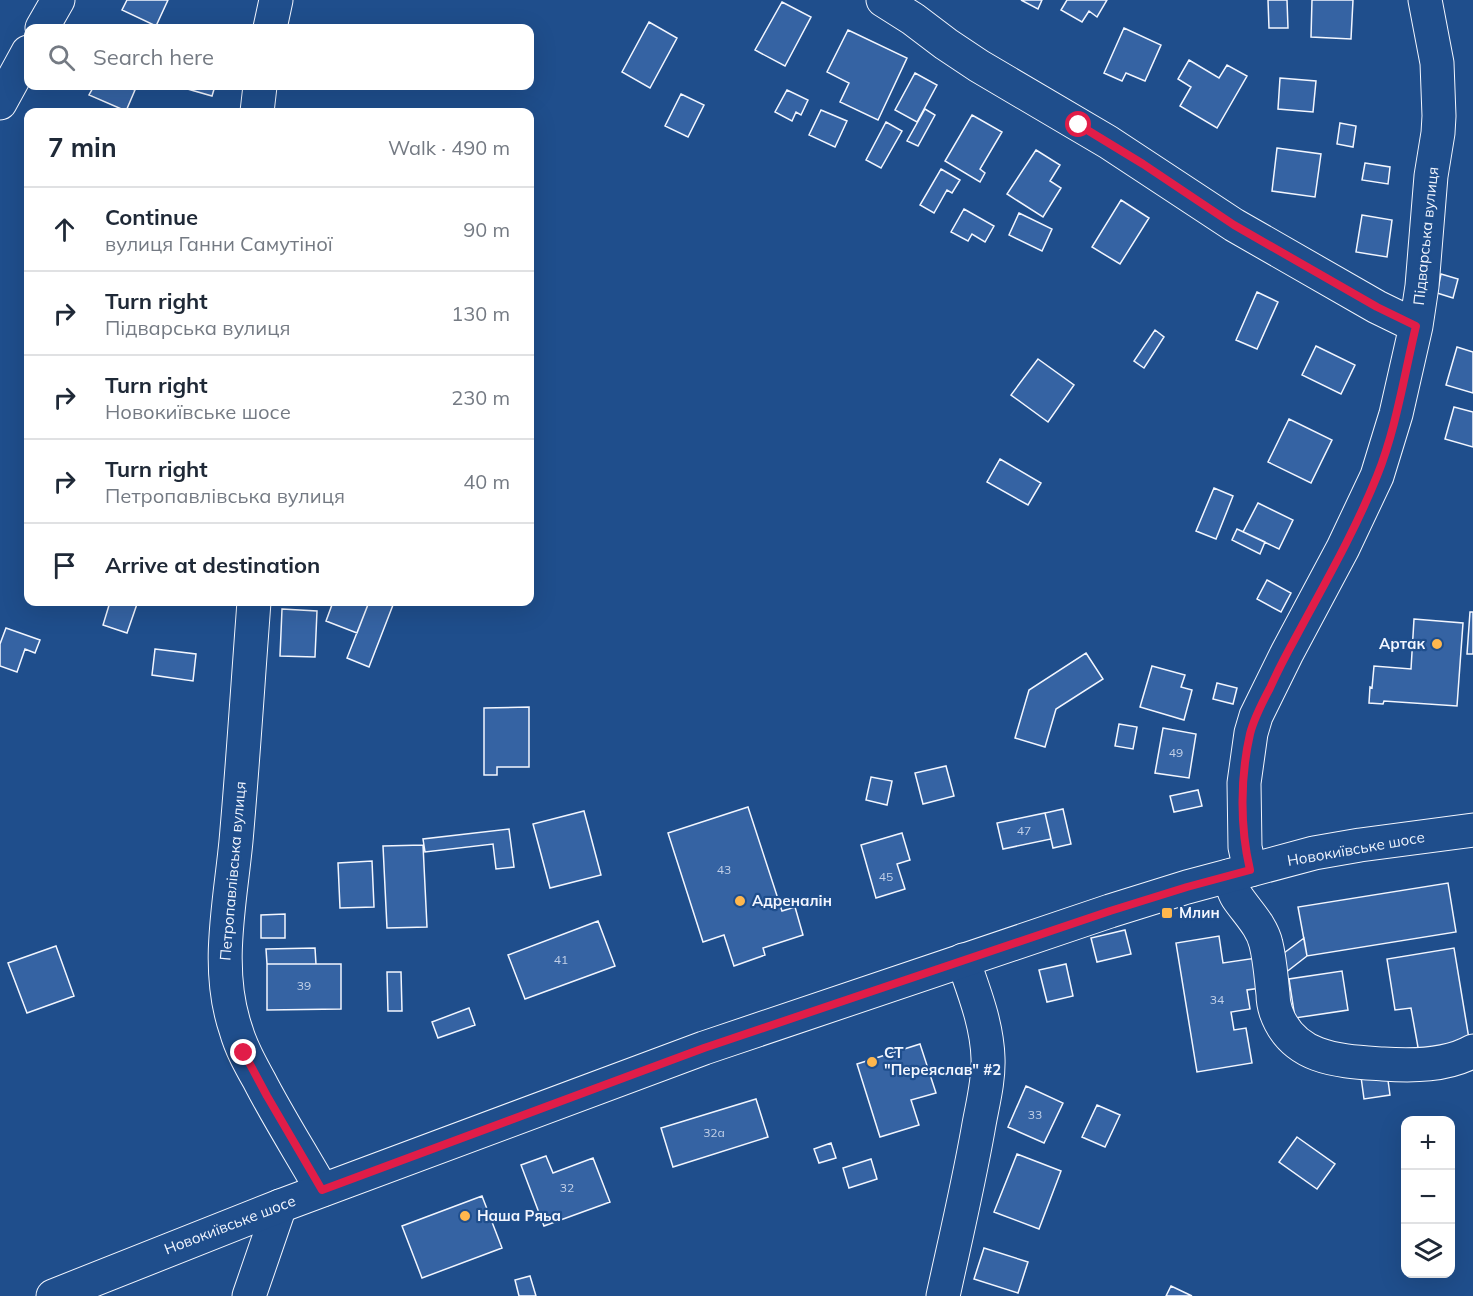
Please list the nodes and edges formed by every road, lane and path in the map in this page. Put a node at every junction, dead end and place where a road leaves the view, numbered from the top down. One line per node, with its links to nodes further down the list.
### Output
1 (58, 0): 5 (street)
2 (276, 0): 6 (street)
3 (883, 0): 11 (street)
4 (1425, 0): 11 (street, Підварська вулиця)
5 (44, 24)
6 (271, 24)
7 (24, 59): 9 (street)
8 (260, 90): 10 (street)
9 (0, 102)
10 (257, 108)
11 (1416, 326): 14 (street, Підварська вулиця)
12 (255, 606): 17 (street, Петропавлівська вулиця)
13 (1473, 830): 14 (street, Новокиївське шосе)
14 (1240, 873): 15 (street, Новокиївське шосе); 16 (street, Підварська вулиця)
15 (963, 960): 17 (street, Новокиївське шосе); 21 (street)
16 (1473, 1051)
17 (322, 1190): 18 (street, Новокиївське шосе)
18 (280, 1206): 19 (street, Новокиївське шосе); 20 (street)
19 (53, 1296)
20 (249, 1296)
21 (943, 1296)

